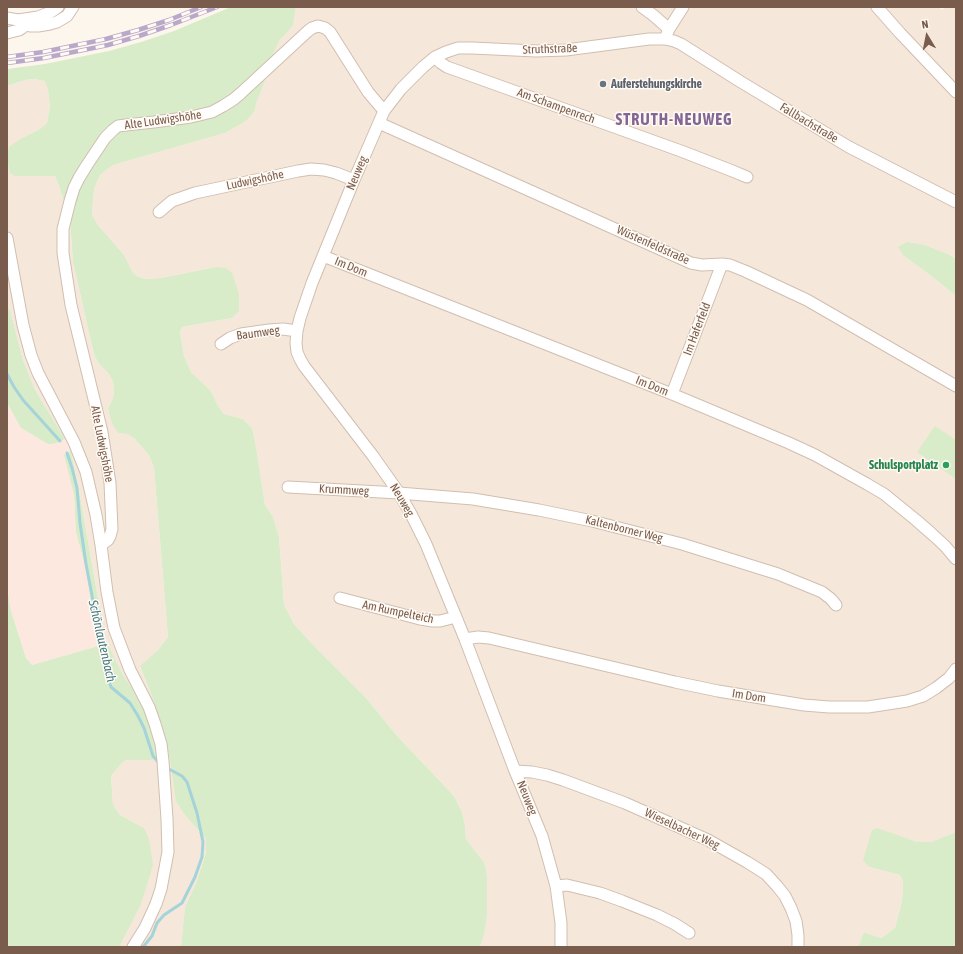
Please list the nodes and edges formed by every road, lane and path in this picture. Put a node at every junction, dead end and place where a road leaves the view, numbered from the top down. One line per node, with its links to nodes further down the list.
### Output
1 (58, 7): 7 (street)
2 (73, 7): 7 (street)
3 (642, 7): 9 (street)
4 (683, 7): 9 (street)
5 (877, 7): 12 (street)
6 (7, 18): 7 (street)
7 (22, 22): 8 (street)
8 (7, 33)
9 (667, 34): 10 (street, Struthstraße); 17 (street, Fallbachstraße)
10 (436, 57): 11 (street, Struthstraße); 15 (street, Am Schampenrech)
11 (408, 81): 13 (street, Neuweg)
12 (956, 92)
13 (384, 111): 14 (street, Neuweg); 28 (street, Alte Ludwigshöhe)
14 (379, 123): 16 (street, Neuweg); 21 (street, Wüstenfeldstraße)
15 (747, 177)
16 (354, 180): 18 (street, Ludwigshöhe); 20 (street, Neuweg)
17 (956, 202)
18 (159, 212)
19 (7, 238): 28 (street)
20 (323, 256): 22 (street, Neuweg); 25 (street, Im Dom)
21 (722, 264): 24 (street, Wüstenfeldstraße); 25 (street, Im Haferfeld)
22 (297, 331): 23 (street, Baumweg); 27 (street, Neuweg)
23 (221, 344)
24 (956, 386)
25 (672, 394): 29 (street, Im Dom)
26 (288, 487): 27 (street, Krummweg)
27 (399, 493): 31 (street, Kaltenborner Weg); 32 (street, Neuweg)
28 (101, 545): 38 (street)
29 (956, 560)
30 (340, 598): 32 (street, Am Rumpelteich)
31 (836, 606)
32 (456, 617): 33 (street, Neuweg)
33 (465, 639): 34 (street, Im Dom); 35 (street, Neuweg)
34 (956, 669)
35 (515, 771): 36 (street, Neuweg); 40 (street, Wieselbacher Weg)
36 (556, 886): 37 (street); 39 (street, Neuweg)
37 (689, 933)
38 (133, 947)
39 (560, 947)
40 (798, 947)

